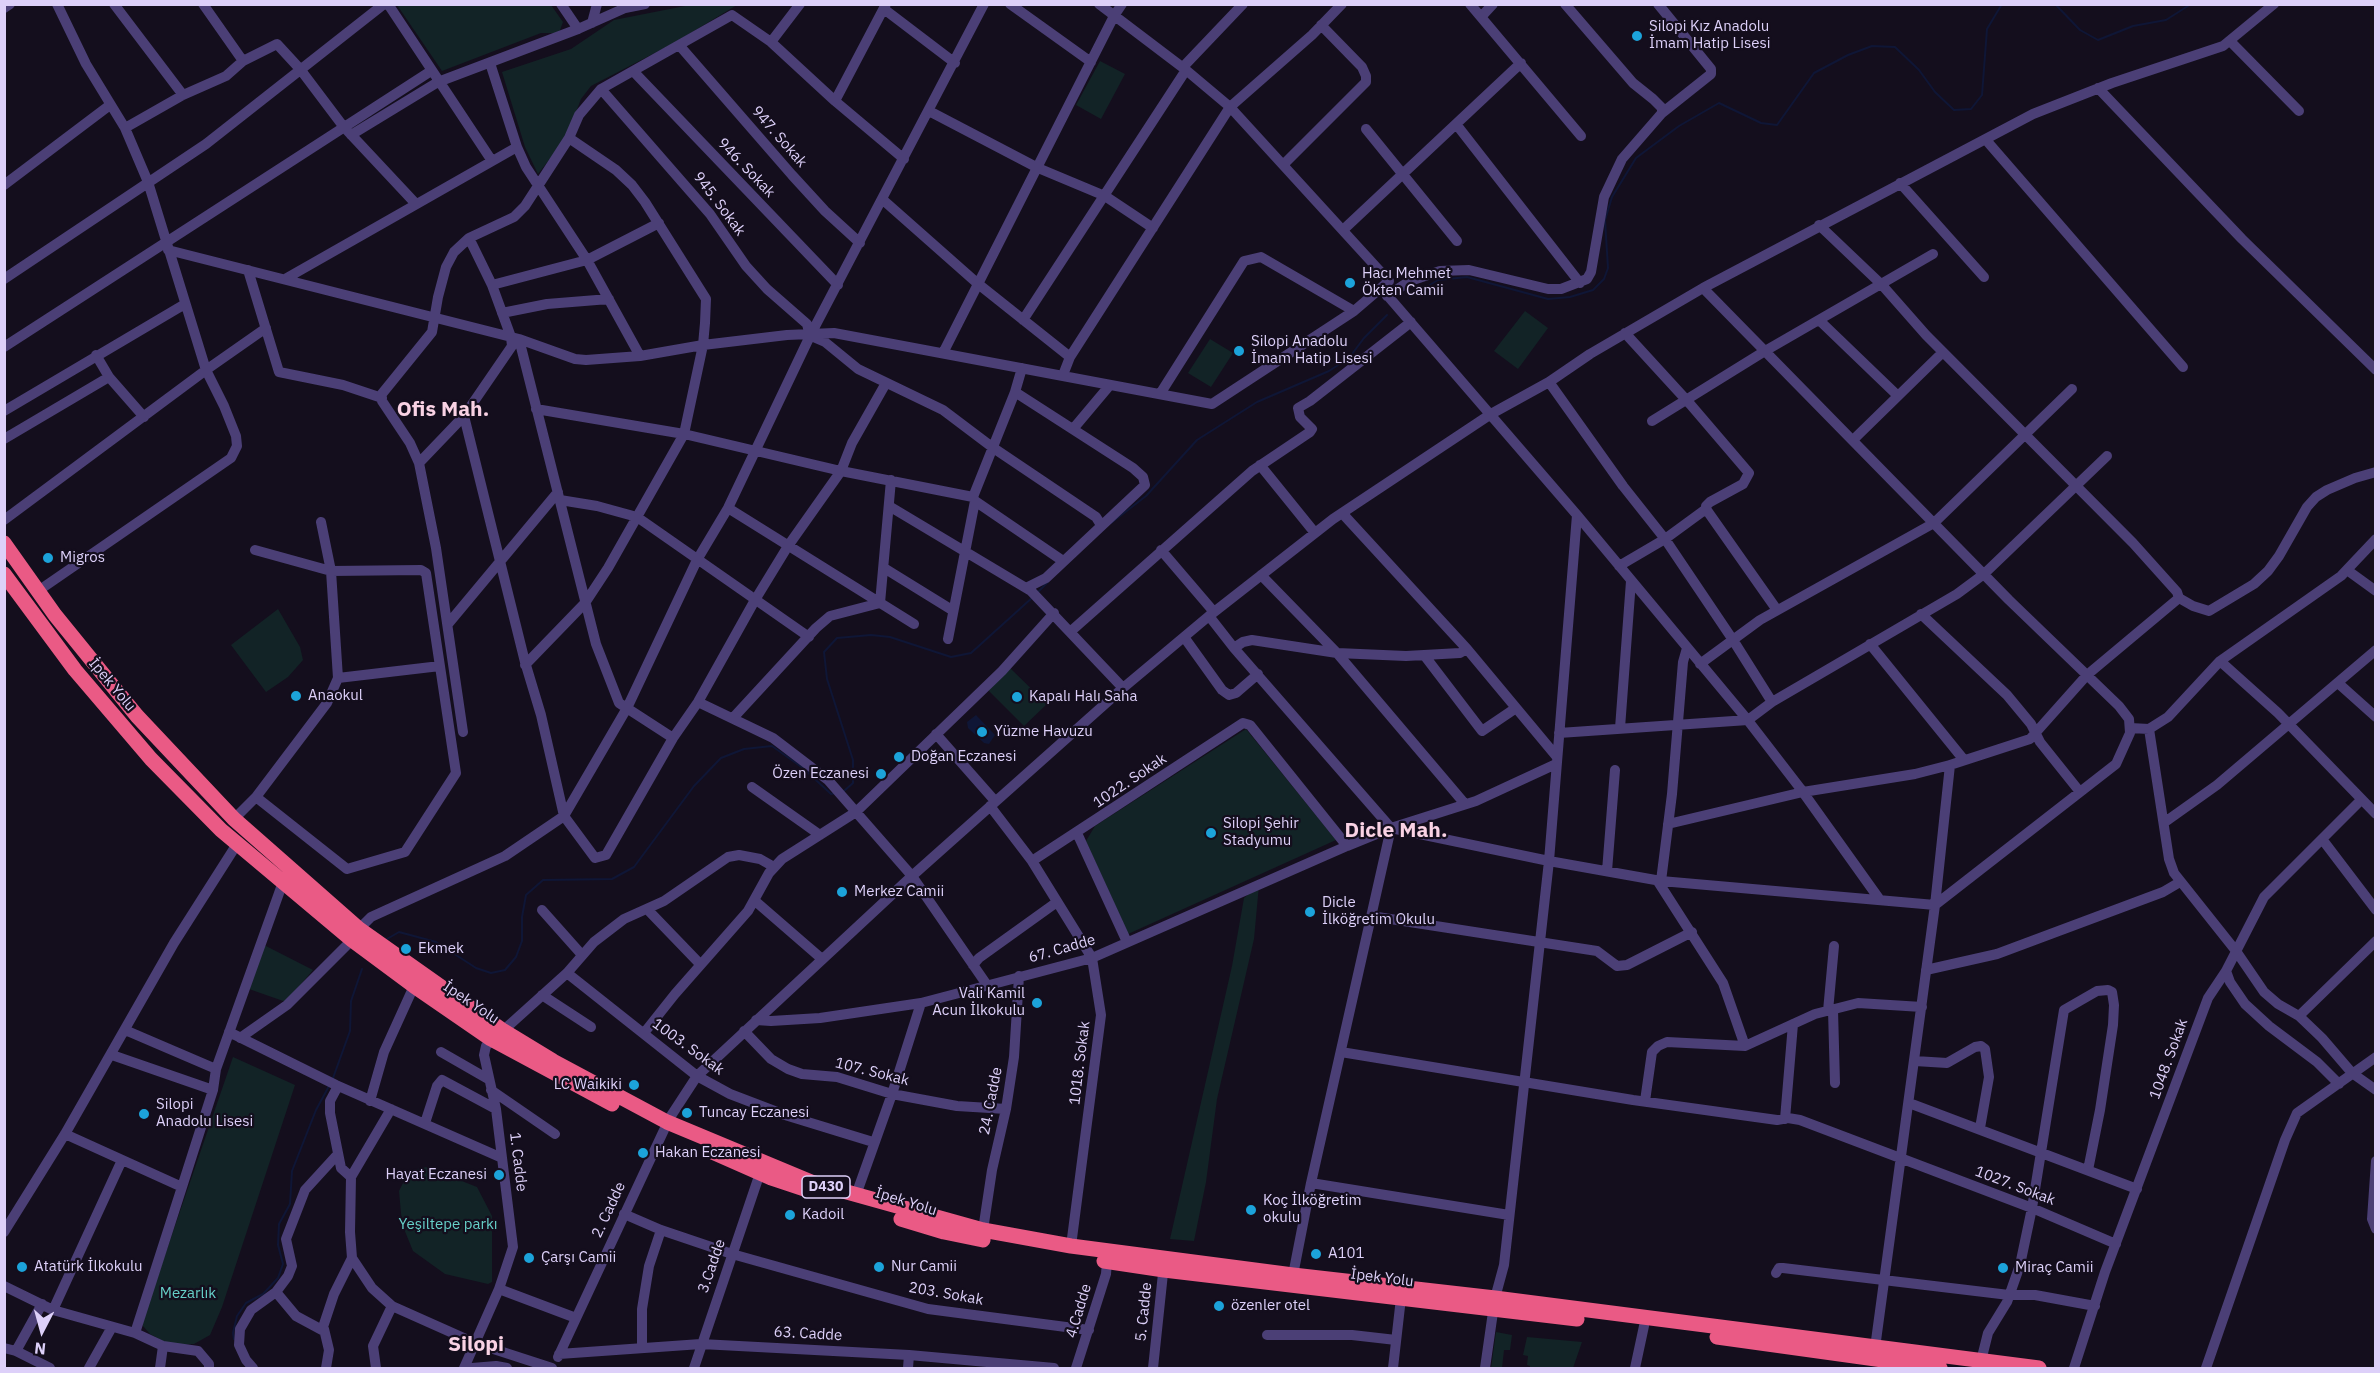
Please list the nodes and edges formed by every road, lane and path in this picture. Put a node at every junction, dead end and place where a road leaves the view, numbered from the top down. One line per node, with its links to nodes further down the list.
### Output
1 (10, 4): 22 (street)
2 (57, 4): 45 (street)
3 (114, 4): 43 (street)
4 (203, 4): 31 (street)
5 (386, 4): 37 (street); 38 (street)
6 (561, 4): 27 (street)
7 (597, 4): 25 (street)
8 (645, 4): 25 (street)
9 (800, 4): 29 (street)
10 (984, 4): 34 (street)
11 (1010, 4): 32 (street)
12 (1099, 4): 23 (street)
13 (1122, 4): 23 (street)
14 (1342, 4): 26 (street)
15 (1470, 4): 24 (street)
16 (1493, 4): 24 (street)
17 (1565, 4): 49 (street)
18 (1659, 4): 49 (street)
19 (2274, 4): 28 (street, 2. Cadde)
20 (1242, 5): 36 (street)
21 (885, 7): 34 (street); 44 (street)
22 (4, 9)
23 (1114, 16): 32 (street); 36 (street)
24 (1480, 16): 35 (street)
25 (592, 23): 27 (street)
26 (1322, 25): 46 (street); 60 (street)
27 (578, 29): 33 (street)
28 (2230, 41): 41 (street, 2. Cadde); 48 (street)
29 (771, 42): 30 (street); 44 (street)
30 (680, 45): 39 (street); 76 (street, 947. Sokak)
31 (243, 61): 37 (street); 43 (street)
32 (1091, 62): 61 (street)
33 (490, 63): 40 (street); 57 (street)
34 (955, 63): 47 (street)
35 (1521, 63): 50 (street); 54 (street)
36 (1184, 68): 46 (street); 67 (street)
37 (300, 69): 53 (street); 63 (street)
38 (431, 71): 40 (street); 53 (street)
39 (633, 72): 42 (street); 87 (street, 946. Sokak)
40 (438, 82): 53 (street); 59 (street)
41 (2098, 88): 56 (street, 2. Cadde); 114 (street)
42 (601, 89): 55 (street); 101 (street, 945. Sokak)
43 (183, 95): 51 (street)
44 (835, 101): 58 (street)
45 (110, 105): 51 (street); 65 (street)
46 (1230, 107): 60 (street); 72 (street)
47 (929, 111): 58 (street); 61 (street)
48 (2299, 111)
49 (1662, 113): 85 (street)
50 (1456, 124): 62 (street); 85 (street)
51 (125, 128): 63 (street)
52 (1366, 129): 62 (street)
53 (347, 130): 69 (street); 77 (street)
54 (1581, 136)
55 (569, 138): 66 (street); 70 (street)
56 (1986, 140): 64 (street, 2. Cadde); 111 (street)
57 (517, 147): 59 (street); 66 (street)
58 (904, 159): 68 (street)
59 (492, 161): 69 (street)
60 (1284, 165): 73 (street)
61 (1038, 168): 67 (street); 84 (street)
62 (1402, 175): 73 (street); 75 (street)
63 (148, 182): 77 (street); 82 (street)
64 (1899, 183): 71 (street, 2. Cadde); 81 (street)
65 (4, 185)
66 (538, 186): 74 (street); 79 (street)
67 (1105, 196): 72 (street); 96 (street)
68 (882, 199): 76 (street); 84 (street)
69 (416, 204): 83 (street)
70 (659, 223): 79 (street); 103 (street)
71 (1819, 225): 88 (street); 89 (street, 2. Cadde)
72 (1153, 228): 110 (street)
73 (1343, 230): 90 (street)
74 (469, 238): 86 (street); 95 (street)
75 (1457, 240)
76 (860, 243): 87 (street)
77 (167, 247): 80 (street); 92 (street); 104 (street)
78 (1933, 254): 88 (street)
79 (587, 260): 86 (street); 91 (street)
80 (248, 270): 83 (street); 99 (street)
81 (1984, 277)
82 (4, 279)
83 (285, 279): 95 (street)
84 (977, 283): 96 (street); 107 (street)
85 (1580, 283): 90 (street)
86 (492, 285): 94 (street)
87 (838, 285): 101 (street)
88 (1882, 285): 97 (street); 106 (street)
89 (1702, 288): 100 (street, 2. Cadde); 105 (street)
90 (1384, 292): 93 (street); 98 (street)
91 (609, 299): 94 (street); 109 (street)
92 (185, 304): 108 (street); 113 (street)
93 (1354, 311): 122 (street); 122 (street)
94 (502, 313): 102 (street)
95 (434, 317): 102 (street); 124 (street)
96 (1023, 320): 110 (street)
97 (1819, 320): 105 (street); 123 (street)
98 (1411, 322): 128 (street); 141 (street)
99 (266, 328): 113 (street); 124 (street)
100 (1625, 333): 118 (street, 2. Cadde); 125 (street)
101 (810, 336): 103 (street); 107 (street); 117 (street); 138 (street)
102 (515, 338): 109 (street); 126 (street); 129 (street)
103 (703, 345): 109 (street); 134 (street)
104 (4, 347)
105 (1765, 351): 125 (street); 136 (street)
106 (1943, 352): 123 (street); 133 (street)
107 (943, 353): 112 (street)
108 (96, 355): 116 (street); 127 (street)
109 (640, 356)
110 (1070, 357): 115 (street)
111 (2183, 367)
112 (1022, 368): 115 (street); 121 (street)
113 (206, 370): 130 (street); 178 (street)
114 (2376, 370)
115 (1063, 375): 119 (street)
116 (109, 377): 130 (street); 135 (street)
117 (886, 382): 137 (street); 142 (street)
118 (1549, 382): 128 (street, 2. Cadde); 159 (street)
119 (1110, 385): 122 (street); 132 (street)
120 (2072, 389): 133 (street)
121 (1016, 392): 132 (street); 137 (street)
122 (1160, 394)
123 (1898, 396): 136 (street)
124 (382, 398): 140 (street)
125 (1687, 400): 131 (street); 150 (street)
126 (536, 409): 134 (street); 146 (street)
127 (4, 411)
128 (1491, 414): 151 (street, 2. Cadde); 152 (street)
129 (464, 416): 140 (street); 168 (street)
130 (144, 417): 154 (street)
131 (1652, 421)
132 (1073, 429): 157 (street)
133 (2026, 433): 145 (street); 156 (street)
134 (684, 434): 138 (street); 153 (street)
135 (4, 439)
136 (1853, 440): 156 (street)
137 (992, 447): 147 (street); 157 (street)
138 (756, 450): 142 (street); 149 (street)
139 (2107, 456): 145 (street)
140 (419, 463): 189 (street)
141 (1260, 465): 158 (street); 164 (street)
142 (841, 471): 144 (street); 162 (street)
143 (2376, 472): 180 (street)
144 (891, 480): 147 (street); 148 (street)
145 (2076, 485): 174 (street); 180 (street)
146 (559, 496): 153 (street); 168 (street); 182 (street)
147 (974, 499): 165 (street); 167 (street)
148 (889, 506): 165 (street); 170 (street)
149 (728, 508): 162 (street); 166 (street)
150 (1707, 509): 159 (street); 185 (street)
151 (1342, 513): 158 (street, 2. Cadde); 199 (street)
152 (1577, 515): 169 (street); 227 (street)
153 (636, 517): 166 (street); 182 (street)
154 (4, 520)
155 (321, 522): 172 (street)
156 (1934, 523): 174 (street); 185 (street)
157 (1101, 525): 167 (street)
158 (1315, 533): 175 (street, 2. Cadde)
159 (1665, 539): 169 (street); 195 (street)
160 (2376, 539): 171 (street)
161 (4, 543): 178 (highway, D430)
162 (788, 546): 181 (street); 183 (street)
163 (255, 550): 172 (street)
164 (1161, 550): 187 (street); 191 (street)
165 (963, 551): 177 (street); 184 (street)
166 (697, 560): 181 (street); 214 (street)
167 (1063, 561): 177 (street)
168 (499, 563): 189 (street); 205 (street)
169 (1619, 566): 176 (street)
170 (884, 568): 183 (street); 184 (street)
171 (2347, 570): 179 (street); 203 (street)
172 (331, 571): 206 (street); 209 (street)
173 (4, 573): 222 (highway, İpek Yolu / D430)
174 (1984, 574): 188 (street); 208 (street)
175 (1261, 575): 187 (street, 2. Cadde); 201 (street)
176 (1631, 581): 198 (street); 223 (street)
177 (1028, 590): 186 (street)
178 (38, 591): 216 (highway, D430)
179 (2376, 591)
180 (2179, 598): 208 (street)
181 (755, 600): 192 (street); 212 (street)
182 (585, 603): 205 (street); 214 (street)
183 (880, 603): 190 (street); 192 (street)
184 (952, 610): 194 (street)
185 (1777, 610): 195 (street)
186 (1054, 613): 191 (street); 229 (street)
187 (1211, 614): 193 (street, 2. Cadde); 197 (street)
188 (1921, 614): 196 (street); 228 (street)
189 (448, 624): 226 (street)
190 (915, 624)
191 (1070, 632): 211 (street)
192 (808, 637): 218 (street)
193 (1184, 637): 207 (street); 211 (street, 2. Cadde)
194 (948, 639)
195 (1733, 640): 204 (street); 213 (street)
196 (1870, 644): 213 (street); 234 (street)
197 (1234, 648): 201 (street); 207 (street)
198 (1687, 648): 204 (street); 221 (street)
199 (1467, 649): 202 (street); 215 (street)
200 (2376, 650): 210 (street)
201 (1336, 653): 202 (street); 243 (street)
202 (1424, 655): 215 (street)
203 (2220, 661): 220 (street); 225 (street)
204 (1700, 664): 219 (street)
205 (525, 665): 246 (street)
206 (440, 666): 209 (street); 240 (street)
207 (1258, 674): 250 (street)
208 (2087, 675): 224 (street); 228 (street)
209 (338, 678): 240 (street)
210 (2338, 683): 217 (street); 220 (street)
211 (1123, 688): 242 (street, 2. Cadde)
212 (698, 702): 218 (street); 230 (street)
213 (1772, 702): 219 (street)
214 (627, 708): 230 (street); 246 (street)
215 (1516, 708): 233 (street)
216 (137, 716): 222 (highway); 231 (highway, D430)
217 (2376, 717)
218 (733, 718): 244 (street)
219 (1748, 720): 221 (street); 238 (street)
220 (2288, 723): 241 (street); 248 (street)
221 (1677, 724): 223 (street); 249 (street)
222 (124, 727): 232 (highway, İpek Yolu / D430)
223 (1620, 728): 227 (street)
224 (2130, 728): 225 (street); 239 (street)
225 (2149, 729): 248 (street)
226 (463, 732)
227 (1559, 733): 233 (street)
228 (2036, 733): 234 (street); 239 (street)
229 (936, 734): 242 (street, 1018. Sokak); 244 (street)
230 (673, 738): 246 (street)
231 (164, 745): 232 (highway); 247 (highway, D430)
232 (151, 759): 254 (highway, İpek Yolu / D430)
233 (1556, 760): 243 (street, 67. Cadde); 257 (street)
234 (1964, 760): 235 (street)
235 (1950, 765): 238 (street); 267 (street)
236 (1615, 770): 259 (street)
237 (752, 787): 252 (street)
238 (1803, 792): 249 (street); 265 (street)
239 (2080, 792): 267 (street)
240 (256, 797): 247 (street)
241 (2361, 800): 245 (street); 253 (street, 1048. Sokak)
242 (992, 804): 256 (street, 1018. Sokak); 260 (street, 2. Cadde)
243 (1465, 804): 250 (street, 67. Cadde)
244 (856, 812): 252 (street); 260 (street)
245 (2376, 814)
246 (564, 816): 273 (street)
247 (234, 819): 273 (highway, D430)
248 (2165, 822): 263 (street)
249 (1668, 824): 261 (street)
250 (1391, 828): 255 (street, 67. Cadde); 257 (street); 271 (street)
251 (1077, 833): 255 (street, 1022. Sokak); 256 (street, 1022. Sokak); 275 (street)
252 (820, 835): 258 (street)
253 (2322, 839): 270 (street); 278 (street, 1048. Sokak)
254 (237, 844): 262 (highway, İpek Yolu / D430); 298 (street)
255 (1347, 846): 275 (street, 67. Cadde)
256 (1032, 861): 266 (street, 1018. Sokak)
257 (1549, 861): 259 (street); 276 (street)
258 (774, 867): 264 (street); 268 (street)
259 (1607, 871): 261 (street)
260 (912, 876): 281 (street, 2. Cadde); 283 (street)
261 (1659, 880): 265 (street); 272 (street)
262 (283, 882): 273 (highway, İpek Yolu / D430); 300 (street)
263 (2180, 882): 278 (street); 284 (street)
264 (754, 900): 281 (street); 282 (street)
265 (1880, 900): 267 (street)
266 (1057, 902): 280 (street, 1018. Sokak); 283 (street)
267 (1935, 905): 284 (street)
268 (647, 909): 279 (street); 282 (street)
269 (542, 910): 279 (street)
270 (2376, 910)
271 (1371, 916): 276 (street); 306 (street)
272 (1692, 932): 276 (street); 304 (street)
273 (355, 935): 289 (highway, İpek Yolu / D430); 302 (highway, D430); 303 (street)
274 (2376, 941): 294 (street)
275 (1127, 942): 280 (street, 67. Cadde)
276 (1539, 942): 314 (street)
277 (1834, 946): 293 (street)
278 (2236, 951): 285 (street, 1048. Sokak); 294 (street)
279 (582, 956): 286 (street)
280 (1092, 958): 287 (street, 67. Cadde); 356 (street, 1018. Sokak)
281 (822, 959): 295 (street, 2. Cadde)
282 (700, 964): 301 (street)
283 (973, 965): 288 (street)
284 (1926, 970): 292 (street)
285 (2226, 971): 316 (street); 346 (street, 1048. Sokak)
286 (567, 973): 290 (street); 301 (street, 1003. Sokak)
287 (1018, 976): 288 (street, 67. Cadde); 327 (street, 24. Cadde)
288 (987, 985): 291 (street, 67. Cadde)
289 (414, 986): 302 (highway, İpek Yolu / D430); 322 (street)
290 (542, 995): 297 (street); 302 (street)
291 (921, 1003): 295 (street, 67. Cadde); 321 (street)
292 (1922, 1007): 293 (street); 309 (street)
293 (1831, 1010): 296 (street); 315 (street)
294 (2299, 1016): 311 (street)
295 (756, 1020): 299 (street, 2. Cadde)
296 (1793, 1024): 304 (street); 328 (street)
297 (591, 1027)
298 (125, 1030): 307 (street); 310 (street)
299 (744, 1031): 312 (street, 2. Cadde); 321 (street, 107. Sokak)
300 (229, 1032): 303 (street); 310 (street)
301 (644, 1033): 312 (street, 1003. Sokak)
302 (496, 1034): 313 (street, 1. Cadde); 330 (highway, D430)
303 (240, 1038): 317 (street)
304 (1745, 1046): 323 (street)
305 (441, 1052): 313 (street)
306 (1341, 1052): 314 (street, 1027. Sokak); 344 (street)
307 (112, 1055): 318 (street); 332 (street)
308 (2376, 1057): 311 (street)
309 (1914, 1061): 324 (street); 331 (street)
310 (216, 1069): 318 (street)
311 (2352, 1073): 316 (street); 320 (street)
312 (697, 1076): 330 (street, 2. Cadde); 334 (street, 1003. Sokak)
313 (488, 1079): 319 (street, 1. Cadde)
314 (1523, 1081): 323 (street, 1027. Sokak); 350 (street)
315 (1835, 1083)
316 (2339, 1084): 414 (street)
317 (337, 1086): 322 (street); 336 (street)
318 (213, 1090): 345 (street)
319 (491, 1090): 326 (street, 1. Cadde); 333 (street)
320 (2376, 1090)
321 (892, 1094): 327 (street, 107. Sokak); 334 (street)
322 (370, 1101): 325 (street)
323 (1645, 1101): 328 (street, 1027. Sokak)
324 (1909, 1103): 331 (street); 338 (street)
325 (391, 1109): 329 (street); 343 (street)
326 (496, 1109): 329 (street); 337 (street, 1. Cadde)
327 (1006, 1109): 353 (street, 24. Cadde)
328 (1785, 1119): 338 (street, 1027. Sokak)
329 (425, 1123): 337 (street)
330 (666, 1126): 342 (highway, İpek Yolu / D430); 347 (highway, D430); 349 (street, 2. Cadde)
331 (1980, 1128): 335 (street)
332 (65, 1134): 339 (street); 354 (street)
333 (555, 1134)
334 (873, 1142): 347 (street)
335 (2041, 1151): 341 (street); 341 (street); 348 (street)
336 (337, 1155): 343 (street); 366 (street)
337 (502, 1158): 365 (street, 1. Cadde)
338 (1902, 1158): 348 (street, 1027. Sokak); 363 (street)
339 (122, 1160): 345 (street); 373 (street)
340 (2376, 1161): 351 (street)
341 (2088, 1170): 346 (street)
342 (760, 1173): 357 (street, 3.Cadde); 359 (highway, İpek Yolu / D430)
343 (351, 1178): 358 (street)
344 (1311, 1183): 350 (street); 362 (street)
345 (182, 1187): 379 (street)
346 (2137, 1189): 355 (street, 1048. Sokak)
347 (856, 1196): 353 (highway, D430)
348 (2032, 1208): 355 (street, 1027. Sokak); 367 (street)
349 (624, 1214): 352 (street, 203. Sokak); 374 (street, 2. Cadde)
350 (1509, 1215): 370 (street)
351 (2376, 1229)
352 (661, 1230): 357 (street, 203. Sokak); 385 (street)
353 (983, 1230): 356 (highway, D430)
354 (4, 1232)
355 (2116, 1244): 372 (street, 1048. Sokak)
356 (1071, 1246): 360 (highway, D430)
357 (732, 1254): 378 (street, 203. Sokak); 383 (street, 3.Cadde)
358 (352, 1258): 371 (street); 377 (street)
359 (1107, 1261): 360 (highway, İpek Yolu / D430); 378 (street, 4.Cadde)
360 (1165, 1264): 362 (highway, D430); 368 (highway, İpek Yolu / D430); 407 (street, 5. Cadde)
361 (1776, 1273): 363 (street)
362 (1293, 1275): 370 (highway, D430)
363 (1886, 1279): 367 (street); 389 (street)
364 (4, 1286): 369 (street)
365 (499, 1289): 374 (street); 382 (street, 1. Cadde)
366 (276, 1292): 377 (street); 396 (street)
367 (2010, 1295): 372 (street); 391 (street)
368 (1401, 1298): 370 (highway, İpek Yolu / D430); 381 (street)
369 (42, 1304): 373 (street); 387 (street)
370 (1494, 1304): 375 (highway, İpek Yolu / D430); 389 (highway, D430); 409 (street)
371 (392, 1306): 382 (street); 398 (street)
372 (2095, 1306): 413 (street, 1048. Sokak)
373 (53, 1310): 376 (street)
374 (576, 1318): 388 (street, 2. Cadde)
375 (1644, 1326): 389 (highway, İpek Yolu / D430); 410 (street)
376 (112, 1327): 379 (street); 393 (street)
377 (324, 1329): 397 (street)
378 (1089, 1330): 406 (street, 4.Cadde)
379 (135, 1333): 384 (street)
380 (1267, 1335): 381 (street)
381 (1396, 1340): 408 (street)
382 (475, 1343): 399 (street, 1. Cadde); 402 (street)
383 (701, 1344): 385 (street, 63. Cadde); 390 (street, 63. Cadde); 403 (street, 3.Cadde)
384 (163, 1346): 394 (street); 395 (street)
385 (642, 1347): 388 (street, 63. Cadde)
386 (4, 1348): 387 (street)
387 (16, 1351): 392 (street)
388 (560, 1354): 402 (street, 2. Cadde)
389 (1874, 1354): 391 (highway, D430); 411 (highway, D430)
390 (909, 1355): 404 (street); 405 (street, 63. Cadde)
391 (1981, 1361): 412 (highway, D430)
392 (50, 1368)
393 (89, 1368)
394 (160, 1368)
395 (209, 1368)
396 (253, 1368)
397 (326, 1368)
398 (376, 1368)
399 (464, 1368)
400 (472, 1368): 401 (street)
401 (507, 1368)
402 (552, 1368)
403 (694, 1368)
404 (908, 1368)
405 (1054, 1368)
406 (1076, 1368)
407 (1153, 1368)
408 (1393, 1368)
409 (1485, 1368)
410 (1635, 1368)
411 (1940, 1368)
412 (2039, 1368)
413 (2074, 1368)
414 (2206, 1368)

